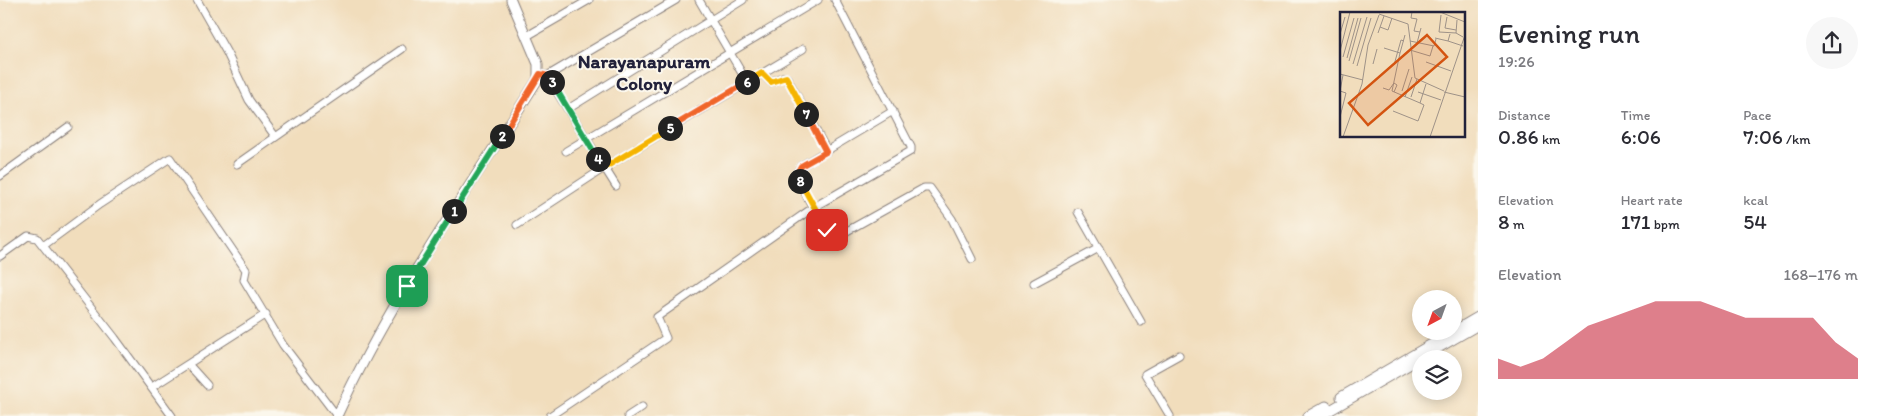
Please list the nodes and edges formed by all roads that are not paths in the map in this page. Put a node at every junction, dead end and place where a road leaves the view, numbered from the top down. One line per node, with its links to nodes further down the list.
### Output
1 (197, 0): 20 (street)
2 (511, 0): 10 (street)
3 (589, 0): 10 (street)
4 (676, 0): 15 (street)
5 (699, 0): 9 (street)
6 (743, 0): 9 (street)
7 (818, 0): 13 (street)
8 (835, 0): 18 (street)
9 (711, 19): 13 (street); 17 (street)
10 (527, 36): 15 (street)
11 (402, 49): 20 (street)
12 (803, 49): 14 (street)
13 (729, 52): 16 (street); 21 (street)
14 (762, 73): 16 (street); 23 (street)
15 (544, 75): 17 (street); 48 (street)
16 (747, 82): 25 (street)
17 (568, 109): 21 (street)
18 (893, 111): 23 (street); 28 (street)
19 (68, 127): 26 (street)
20 (275, 136): 24 (street)
21 (586, 139): 22 (street); 25 (street)
22 (566, 151)
23 (826, 152): 28 (street)
24 (236, 164)
25 (604, 168): 27 (street); 30 (street)
26 (0, 176)
27 (616, 186)
28 (814, 207): 34 (street); 49 (street)
29 (1078, 212): 32 (street)
30 (517, 225)
31 (43, 246): 33 (street); 36 (street); 45 (street)
32 (1099, 248): 35 (street); 38 (street)
33 (0, 256)
34 (972, 260)
35 (1034, 283)
36 (266, 314): 43 (street); 48 (street)
37 (1478, 317): 40 (street)
38 (1141, 322)
39 (1478, 325): 53 (street)
40 (1462, 326)
41 (1439, 340): 52 (street)
42 (1179, 355): 51 (street)
43 (188, 364): 44 (street); 45 (street)
44 (206, 385)
45 (152, 387): 47 (street)
46 (642, 407): 50 (street)
47 (172, 416)
48 (337, 416)
49 (550, 416)
50 (628, 416)
51 (1170, 416)
52 (1308, 416)
53 (1320, 416)

